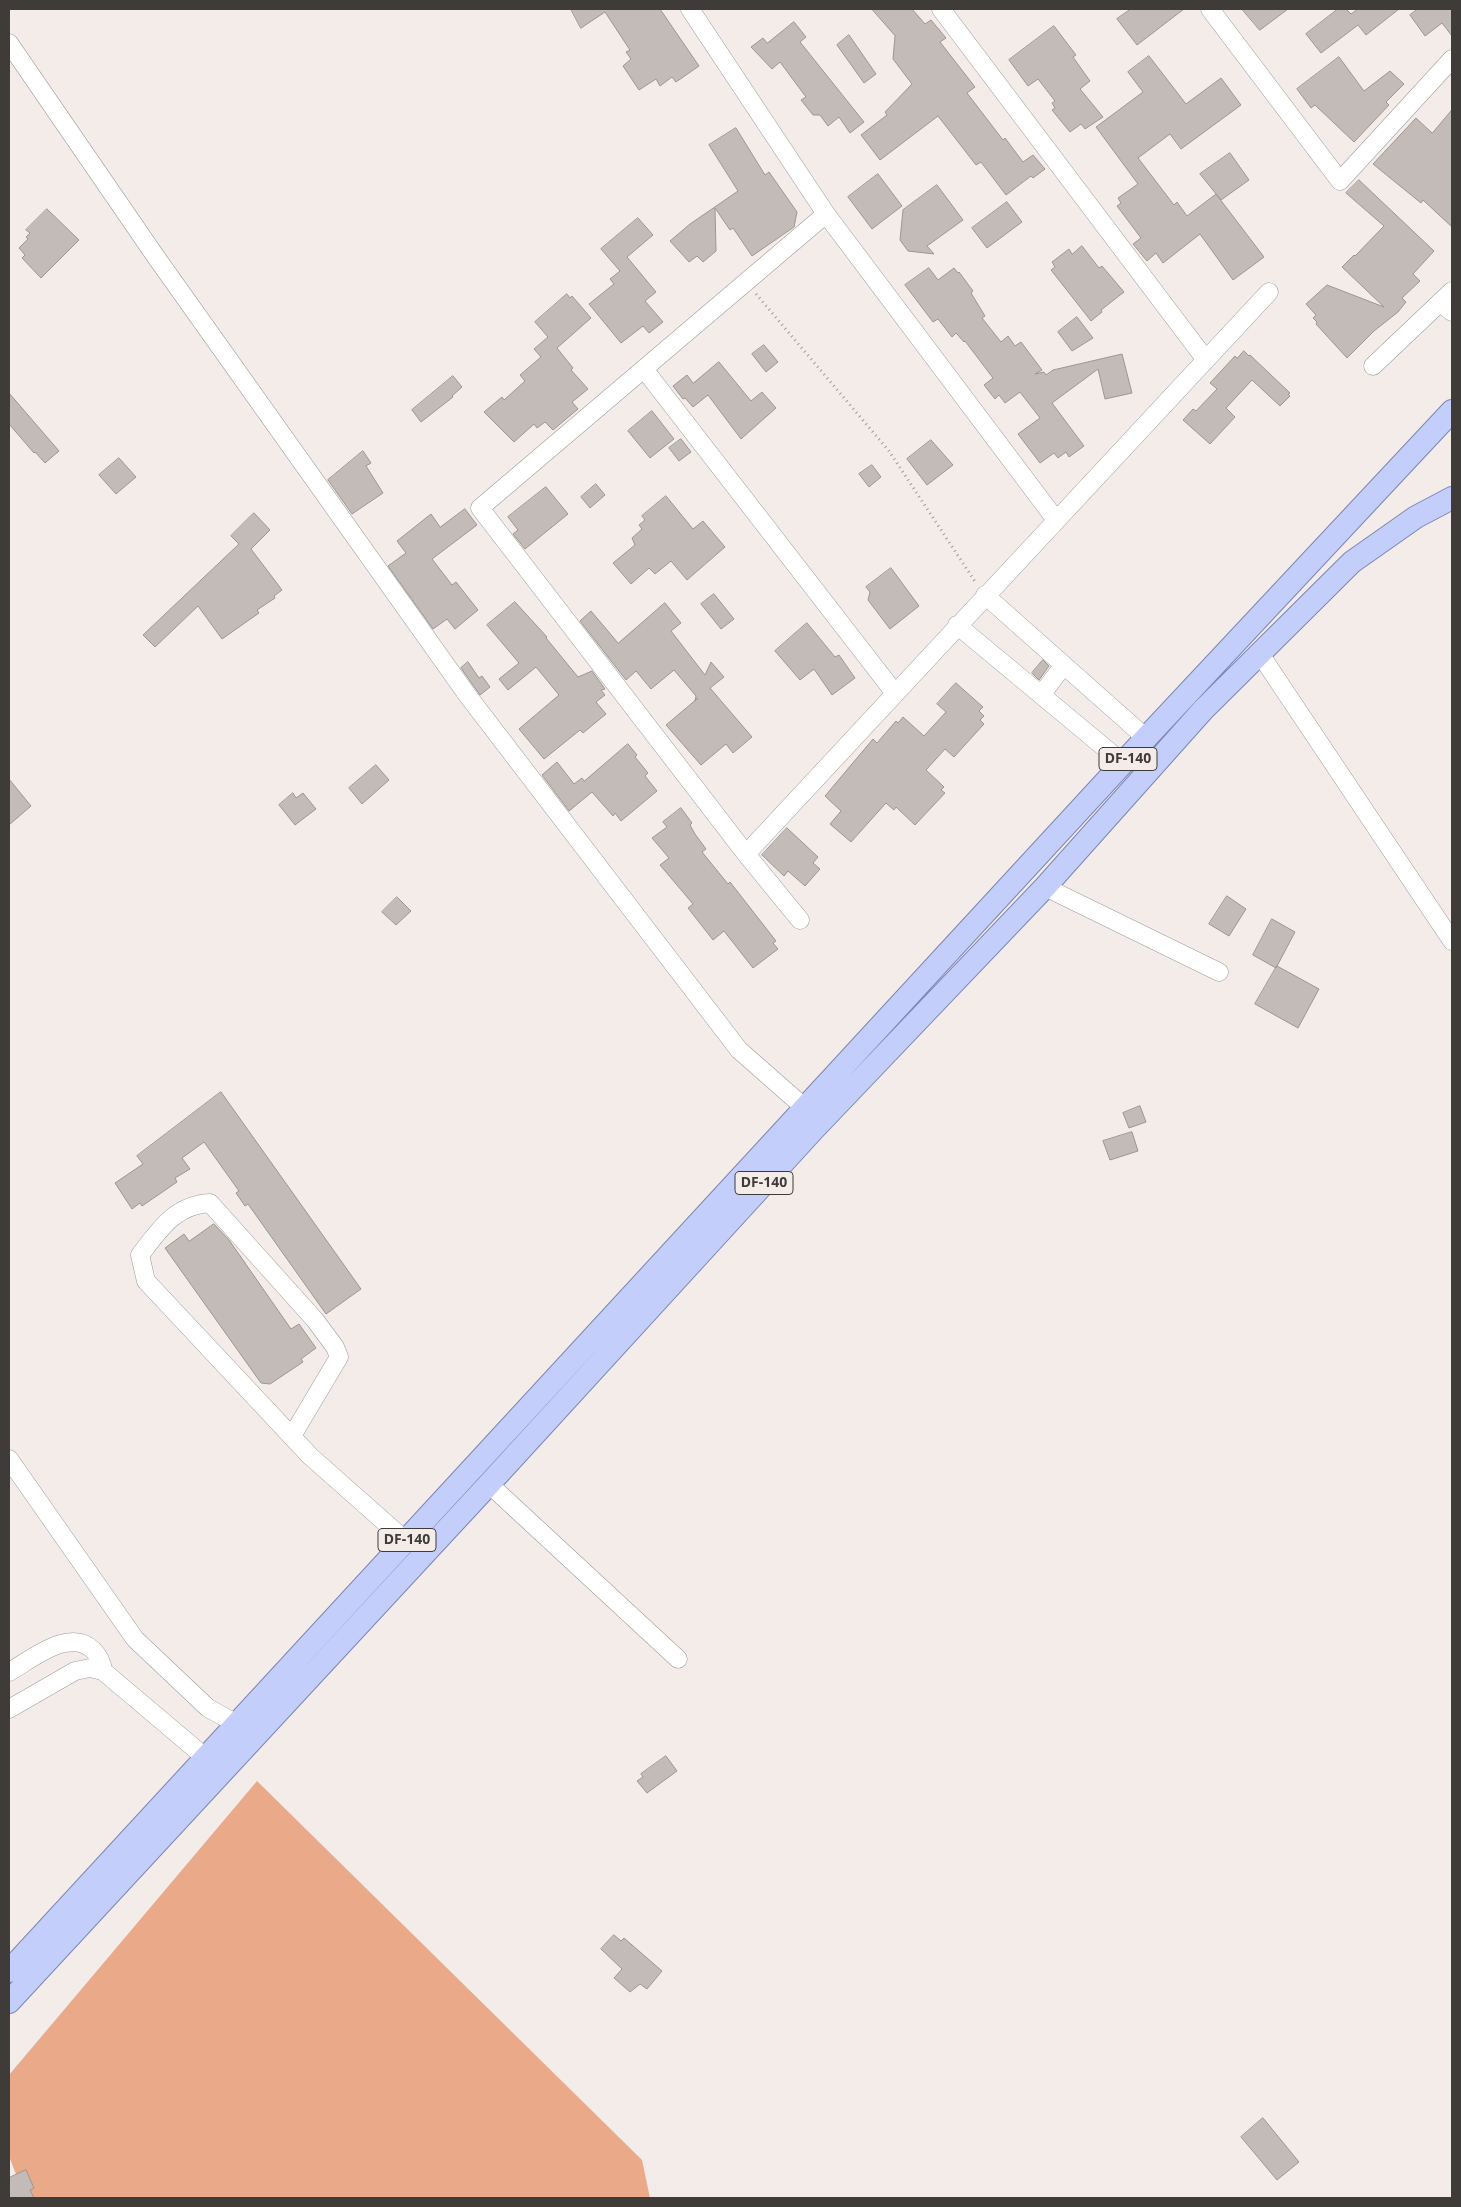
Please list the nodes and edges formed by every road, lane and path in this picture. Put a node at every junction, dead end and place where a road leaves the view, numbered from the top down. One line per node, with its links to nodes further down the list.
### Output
1 (690, 9): 6 (street)
2 (941, 9): 10 (street)
3 (1210, 9): 5 (street)
4 (9, 43): 29 (street)
5 (1452, 59)
6 (826, 214): 7 (street); 15 (street)
7 (746, 282): 12 (street); 16 (path)
8 (1268, 292): 10 (street)
9 (1448, 302): 11 (street)
10 (1206, 360): 15 (street)
11 (1373, 366)
12 (644, 369): 20 (street); 24 (street)
13 (1452, 411): 22 (main road, DF-140)
14 (1452, 498): 18 (main road, DF-140)
15 (1056, 520): 16 (street)
16 (985, 596): 17 (street); 19 (street)
17 (957, 625): 20 (street); 21 (street)
18 (1260, 654): 25 (main road, DF-140); 27 (street)
19 (1064, 665): 21 (street); 22 (street)
20 (894, 692): 24 (street)
21 (1041, 695): 23 (street)
22 (1146, 738): 23 (main road, DF-140)
23 (1123, 764): 29 (main road, DF-140)
24 (746, 854): 26 (street)
25 (1045, 886): 28 (street); 32 (main road, DF-140)
26 (800, 920)
27 (1452, 941)
28 (1219, 972)
29 (805, 1108): 33 (main road, DF-140)
30 (292, 1436): 30 (street); 33 (street)
31 (9, 1459): 38 (street)
32 (488, 1484): 34 (street); 41 (main road, DF-140)
33 (406, 1541): 38 (main road, DF-140)
34 (678, 1659)
35 (103, 1671): 36 (street); 37 (street); 39 (street)
36 (9, 1672)
37 (9, 1708)
38 (236, 1724): 39 (main road, DF-140)
39 (206, 1758): 40 (main road, DF-140)
40 (9, 1971)
41 (9, 2002)

